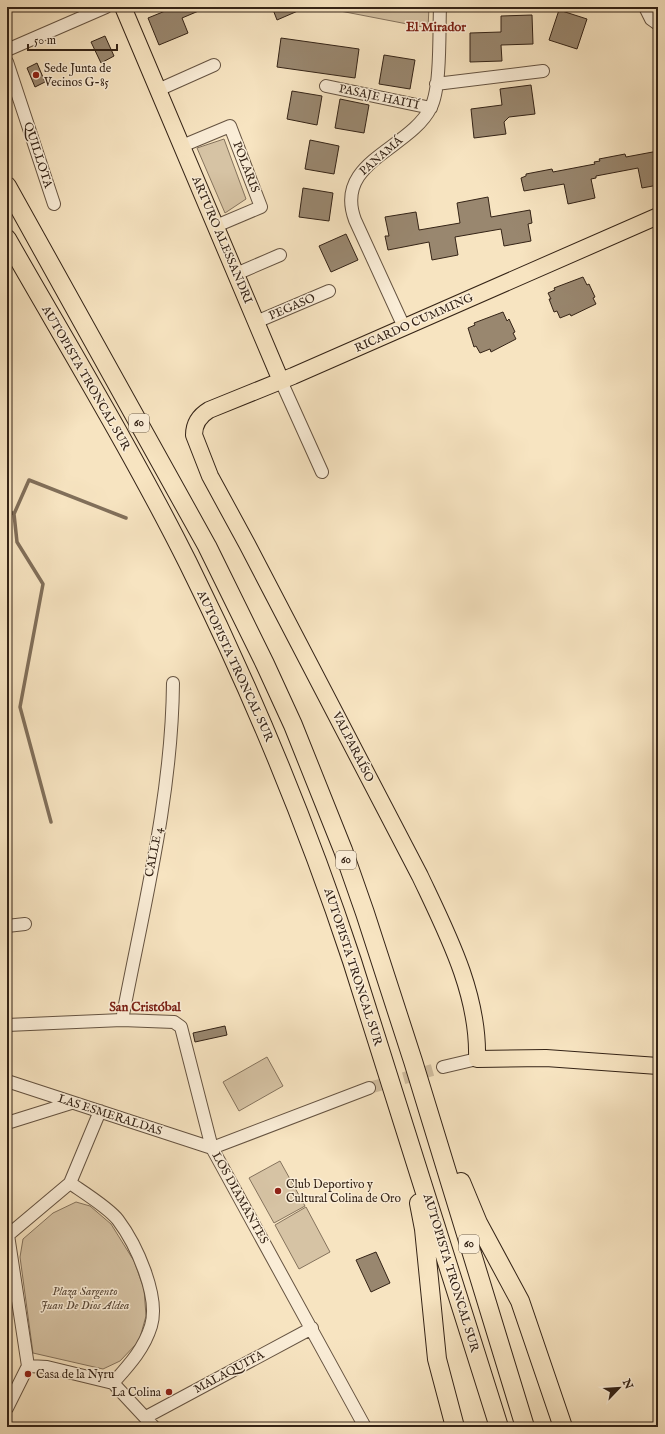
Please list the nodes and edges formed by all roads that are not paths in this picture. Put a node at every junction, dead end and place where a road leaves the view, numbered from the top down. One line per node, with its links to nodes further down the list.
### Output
1 (106, 7): 6 (street)
2 (123, 7): 12 (main road, ARTURO ALESSANDRI)
3 (440, 7): 10 (street, PANAMÁ)
4 (645, 7): 5 (street)
5 (658, 24)
6 (7, 50)
7 (7, 62): 16 (street, QUILLOTA)
8 (214, 65): 12 (street)
9 (543, 71): 10 (street)
10 (436, 84): 13 (street, PANAMÁ)
11 (326, 86): 13 (street, PASAJE HAITÍ)
12 (158, 90): 14 (main road, ARTURO ALESSANDRI)
13 (431, 108): 24 (street, PANAMÁ)
14 (182, 146): 18 (main road, ARTURO ALESSANDRI); 18 (street, POLARIS)
15 (7, 186): 34 (highway, AUTOPISTA TRONCAL SUR / 60)
16 (54, 204)
17 (658, 216): 24 (main road, RICARDO CUMMING)
18 (216, 226): 21 (main road, ARTURO ALESSANDRI)
19 (7, 239): 41 (highway, AUTOPISTA TRONCAL SUR / 60)
20 (280, 255): 21 (street)
21 (236, 274): 23 (main road, ARTURO ALESSANDRI)
22 (329, 291): 23 (street, PEGASO)
23 (256, 322): 25 (main road, ARTURO ALESSANDRI)
24 (404, 327): 25 (main road, RICARDO CUMMING)
25 (281, 382): 26 (main road, RICARDO CUMMING); 27 (street, ARTURO ALESSANDRI)
26 (197, 446): 33 (main road, VALPARAÍSO)
27 (322, 472)
28 (173, 683): 31 (street, CALLE 4)
29 (25, 924): 30 (street)
30 (7, 926)
31 (122, 1020): 32 (street, LOS DIAMANTES); 43 (street, LOS DIAMANTES)
32 (7, 1025)
33 (477, 1059): 35 (main road); 36 (street)
34 (413, 1061): 55 (highway, AUTOPISTA TRONCAL SUR / 60); 56 (highway, AUTOPISTA TRONCAL SUR / 60)
35 (658, 1066)
36 (443, 1067)
37 (7, 1081): 39 (street, LAS ESMERALDAS)
38 (369, 1088): 43 (street)
39 (71, 1103): 40 (street, LAS ESMERALDAS); 42 (street)
40 (100, 1111): 43 (street, LAS ESMERALDAS); 44 (street)
41 (403, 1119): 53 (highway, AUTOPISTA TRONCAL SUR / 60); 54 (highway, AUTOPISTA TRONCAL SUR / 60)
42 (7, 1123)
43 (212, 1148): 46 (street, LOS DIAMANTES)
44 (70, 1183): 45 (street); 48 (street)
45 (7, 1235): 47 (street)
46 (312, 1328): 50 (street, MALAQUITA); 52 (street, LOS DIAMANTES)
47 (28, 1366): 48 (street); 49 (street)
48 (113, 1383): 50 (street)
49 (7, 1408)
50 (146, 1417): 51 (street)
51 (154, 1427)
52 (365, 1427)
53 (455, 1427)
54 (499, 1427)
55 (525, 1427)
56 (563, 1427)

